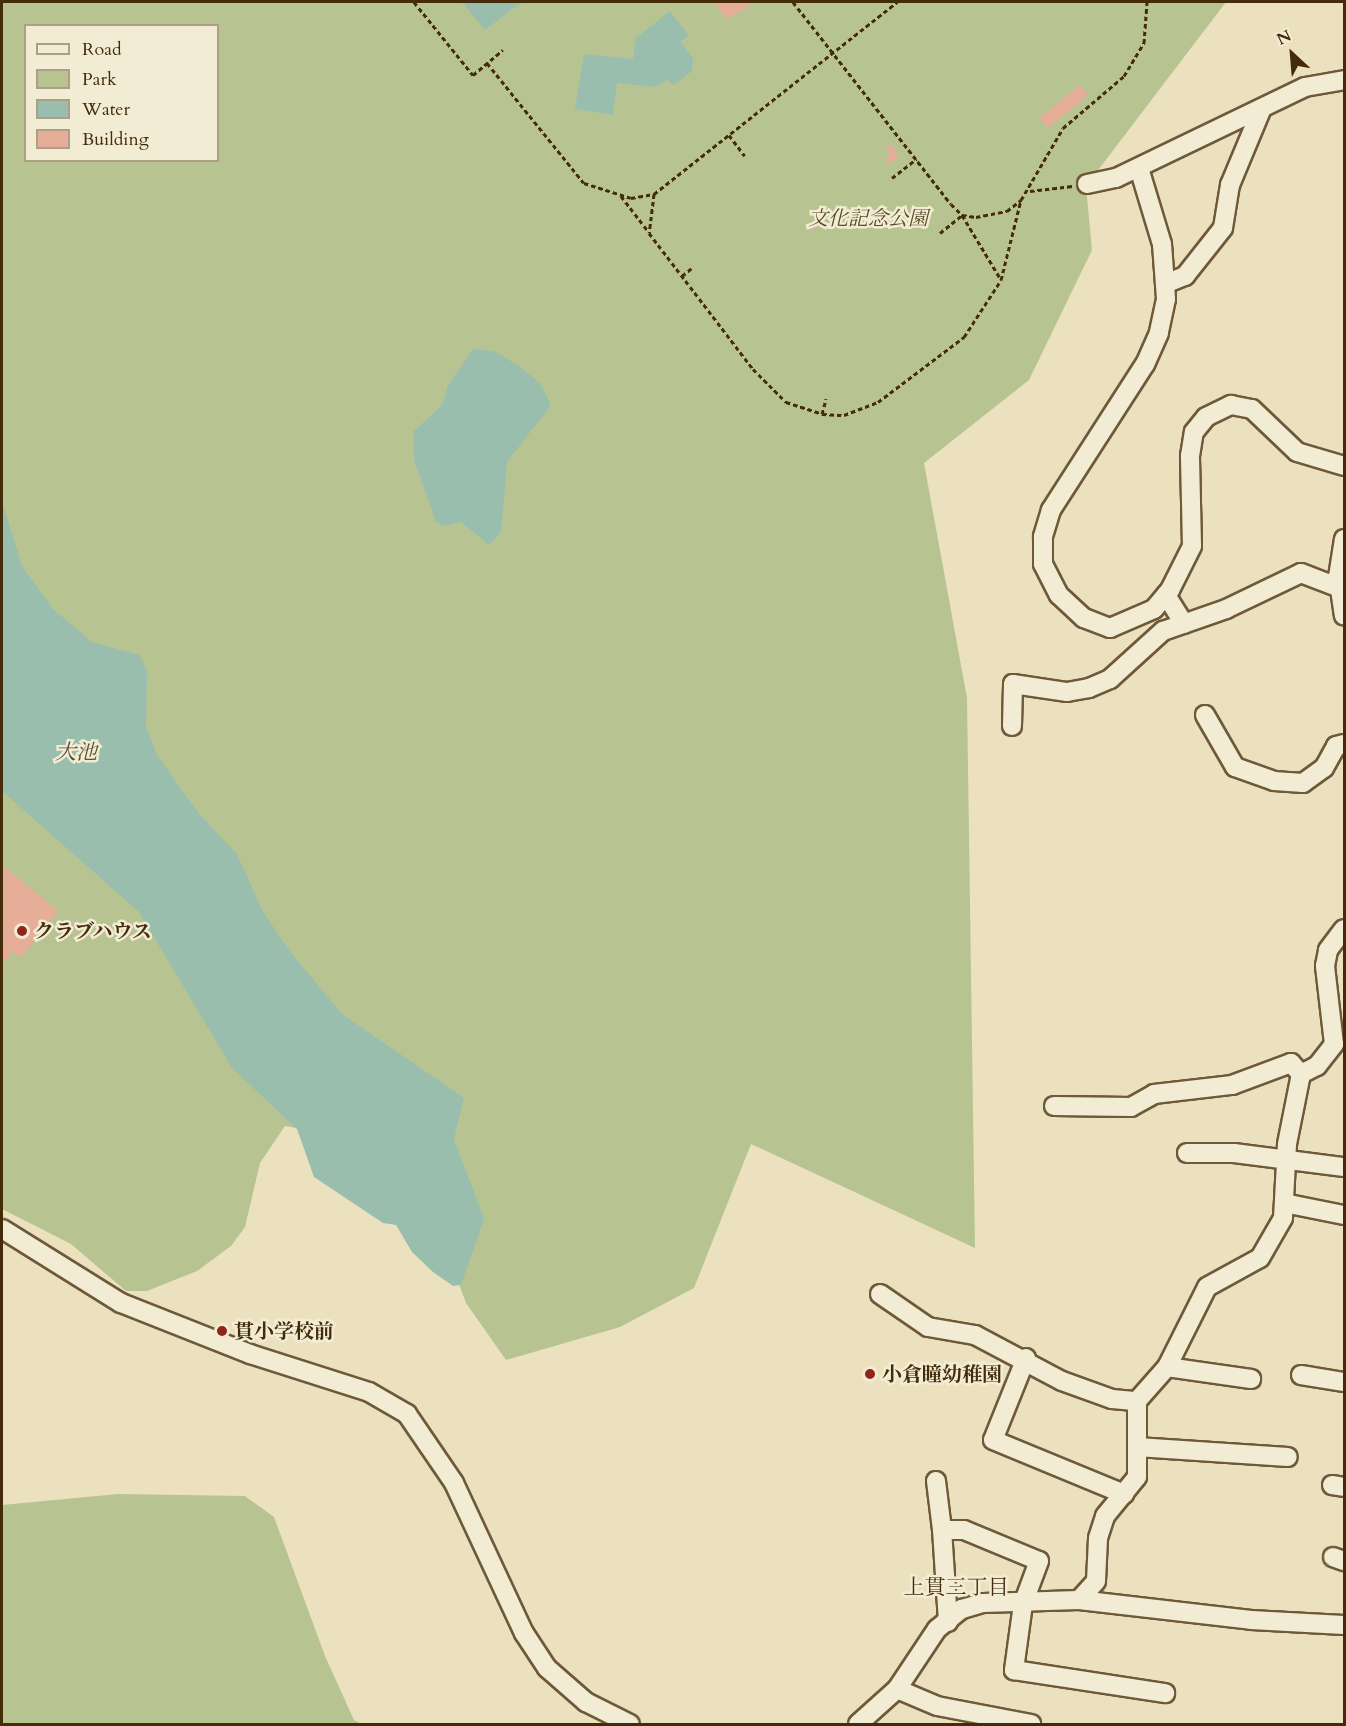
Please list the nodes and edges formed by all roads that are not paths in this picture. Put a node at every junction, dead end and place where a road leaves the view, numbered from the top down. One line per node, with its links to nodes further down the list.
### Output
1 (1344, 80): 2 (street)
2 (1262, 108): 3 (street); 5 (street)
3 (1139, 168): 4 (street); 5 (street)
4 (1087, 184)
5 (1165, 284): 9 (street)
6 (1344, 466): 9 (street)
7 (1343, 547): 8 (street)
8 (1340, 588): 10 (street); 11 (street)
9 (1166, 595): 11 (street)
10 (1344, 616)
11 (1184, 624): 13 (street)
12 (1205, 715): 14 (street)
13 (1012, 726)
14 (1344, 744)
15 (1344, 929): 16 (street)
16 (1301, 1074): 17 (street); 19 (street)
17 (1054, 1106)
18 (1187, 1153): 19 (street)
19 (1286, 1159): 20 (street); 21 (street)
20 (1344, 1167)
21 (1284, 1203): 22 (street); 26 (street)
22 (1344, 1215)
23 (2, 1229): 42 (street)
24 (880, 1294): 25 (street)
25 (1026, 1358): 30 (street); 34 (street)
26 (1167, 1366): 28 (street); 30 (street)
27 (1301, 1376): 29 (street)
28 (1251, 1379)
29 (1344, 1382)
30 (1137, 1401): 31 (street)
31 (1137, 1447): 32 (street); 34 (street)
32 (1288, 1457)
33 (936, 1481): 35 (street)
34 (1124, 1494): 36 (street)
35 (942, 1530): 37 (street); 38 (street)
36 (1079, 1600): 37 (street); 39 (street)
37 (1023, 1604): 38 (street); 41 (street)
38 (948, 1622): 40 (street)
39 (1344, 1625)
40 (897, 1689): 43 (street); 44 (street)
41 (1165, 1693)
42 (630, 1725)
43 (858, 1725)
44 (1031, 1725)

